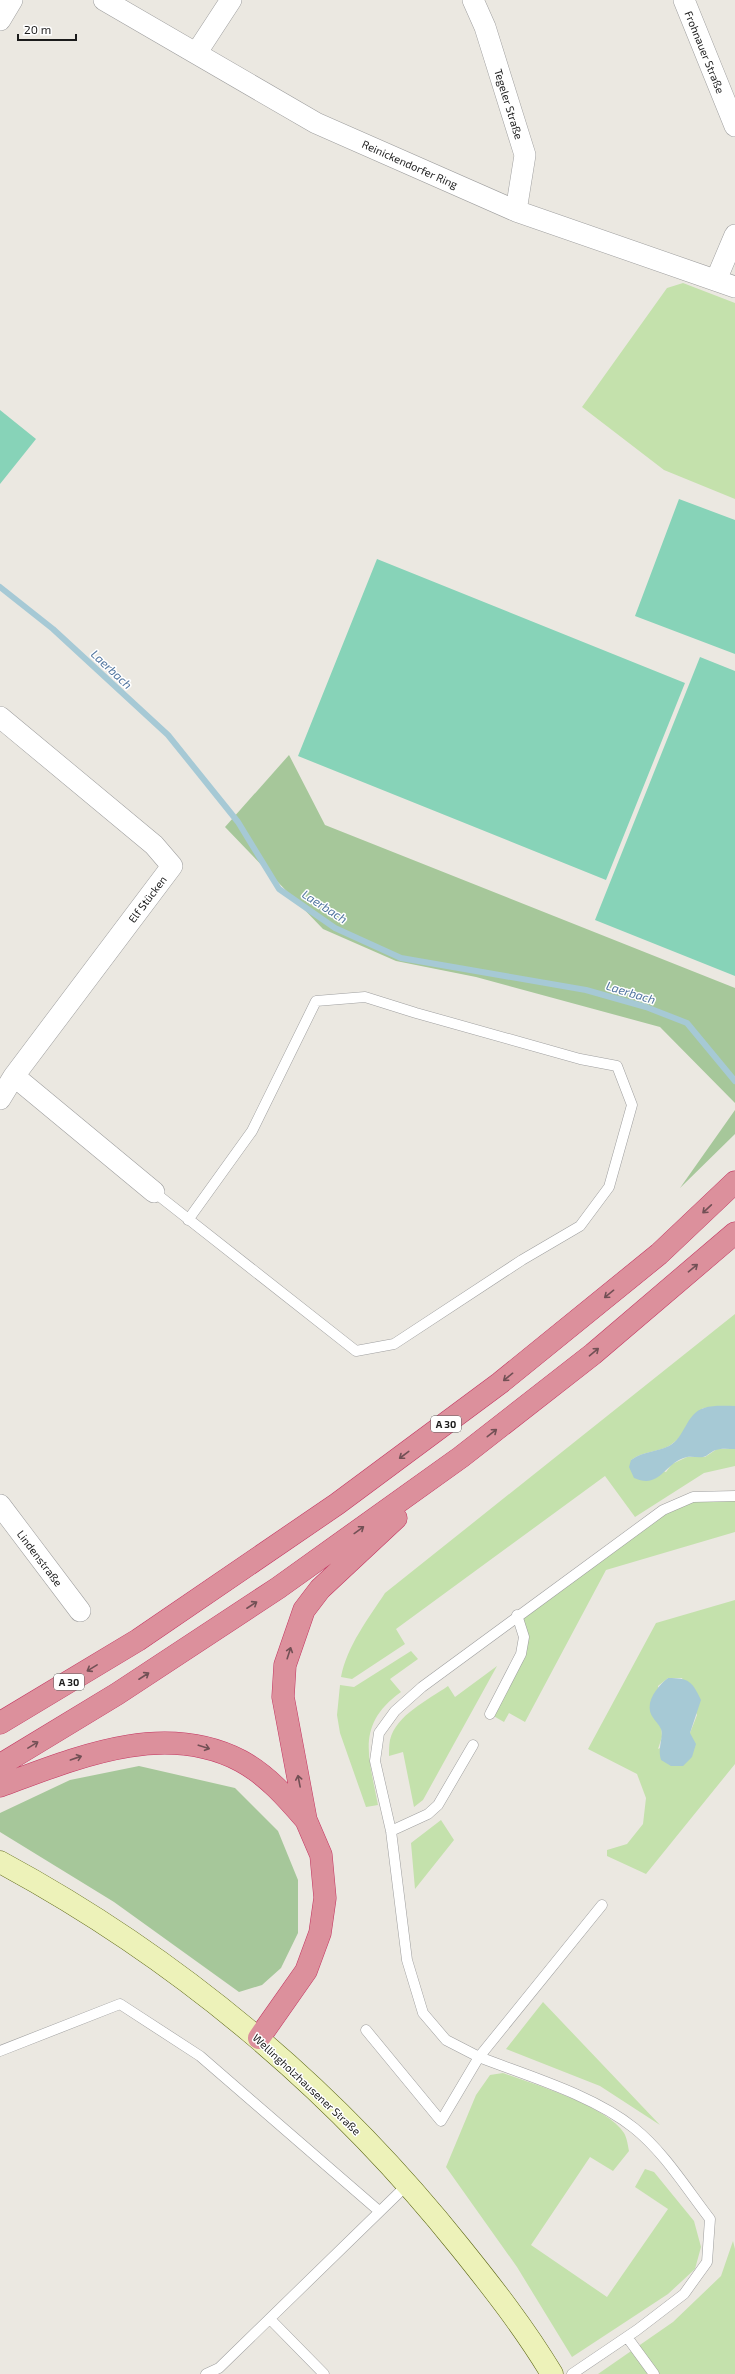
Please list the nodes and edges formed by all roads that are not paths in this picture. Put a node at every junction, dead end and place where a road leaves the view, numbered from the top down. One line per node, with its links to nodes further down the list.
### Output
1 (12, 0): 6 (street)
2 (104, 0): 7 (street, Reinickendorfer Ring)
3 (231, 0): 7 (street)
4 (473, 0): 9 (street, Tegeler Straße)
5 (684, 0): 8 (street, Frohnauer Straße)
6 (0, 20)
7 (197, 52): 9 (street, Reinickendorfer Ring)
8 (735, 126)
9 (516, 211): 11 (street, Reinickendorfer Ring)
10 (735, 235): 11 (street)
11 (716, 280): 12 (street, Reinickendorfer Ring)
12 (735, 287)
13 (0, 717): 14 (street, Elf Stücken)
14 (14, 1076): 15 (street, Elf Stücken); 17 (street)
15 (0, 1099)
16 (735, 1182): 26 (highway, A 30, one-way to 26)
17 (154, 1192): 18 (lane)
18 (188, 1220): 18 (lane)
19 (735, 1233): 20 (highway, one-way to 19)
20 (461, 1457): 28 (highway, one-way to 20); 30 (highway, one-way to 20)
21 (735, 1496): 24 (lane)
22 (0, 1505): 23 (street, Lindenstraße)
23 (80, 1611)
24 (517, 1616): 25 (lane); 31 (lane)
25 (490, 1714)
26 (0, 1724)
27 (473, 1745): 31 (lane)
28 (0, 1765)
29 (0, 1786): 30 (highway, one-way to 30)
30 (306, 1820): 35 (highway)
31 (391, 1831): 37 (lane)
32 (0, 1862): 35 (main road, Wellingholzhausener Straße)
33 (602, 1905): 37 (lane)
34 (366, 2030): 37 (lane)
35 (259, 2038): 38 (main road, Wellingholzhausener Straße)
36 (0, 2051): 39 (lane)
37 (479, 2057): 41 (lane)
38 (408, 2184): 39 (lane); 44 (main road, Wellingholzhausener Straße)
39 (379, 2211): 40 (lane)
40 (270, 2319): 42 (lane); 43 (lane)
41 (627, 2336): 45 (lane); 46 (lane)
42 (206, 2374)
43 (324, 2374)
44 (552, 2374)
45 (572, 2374)
46 (654, 2374)

